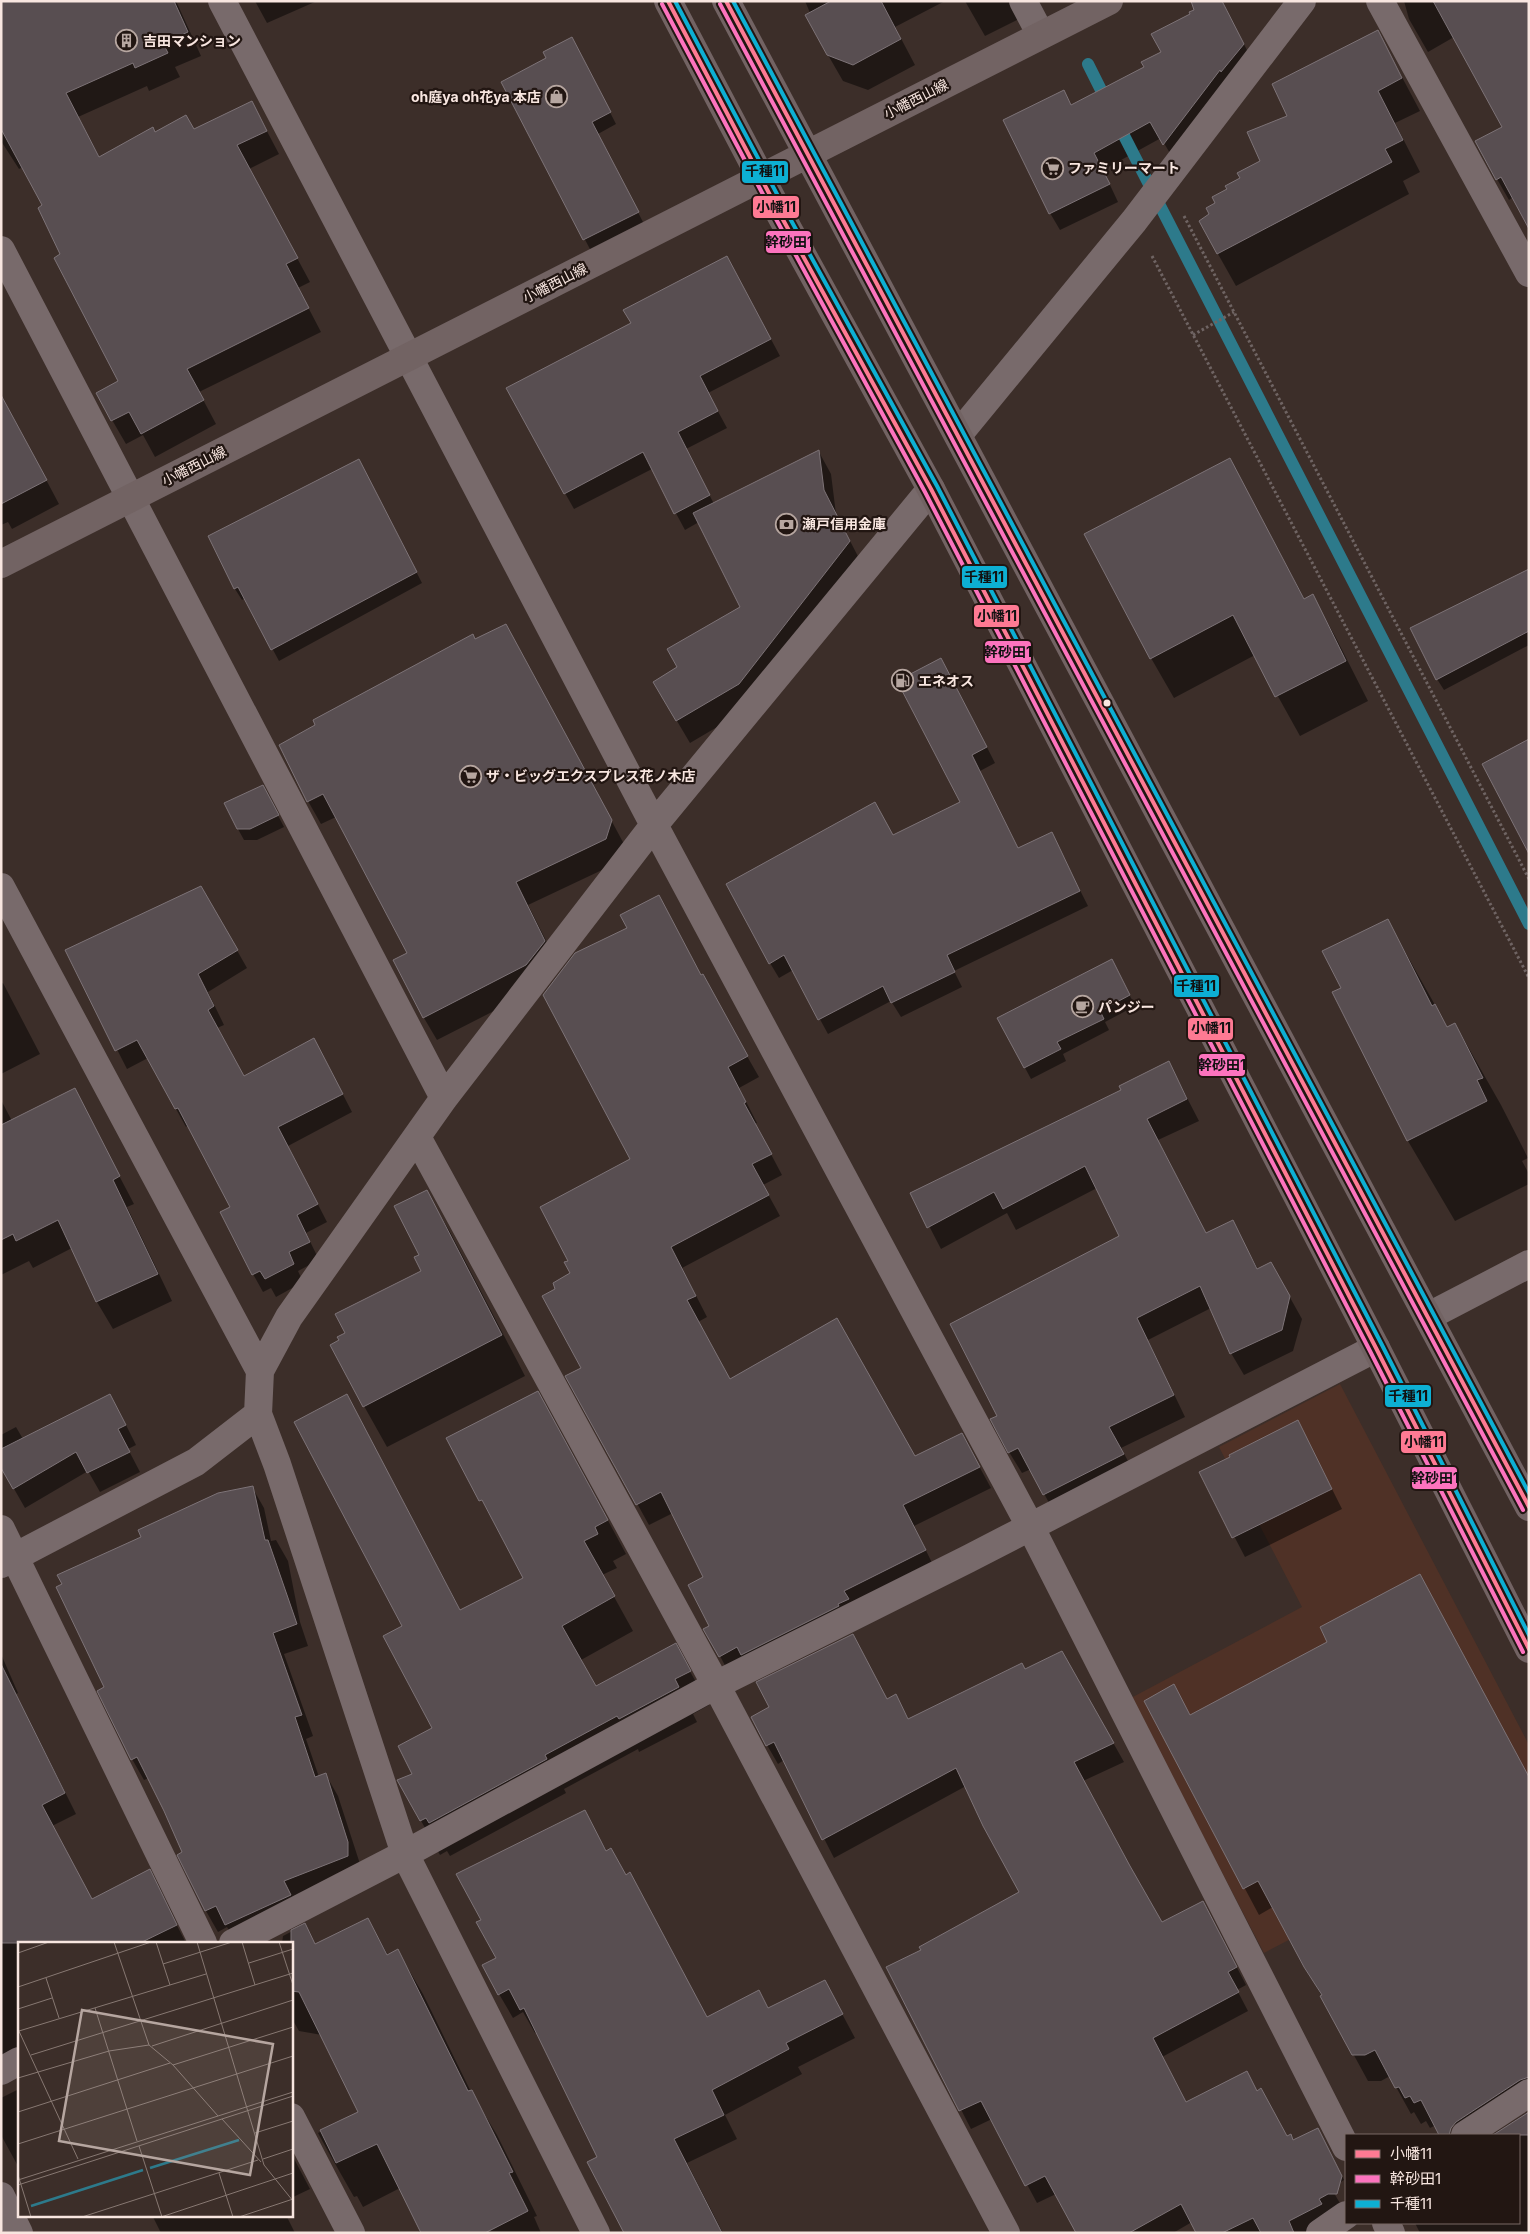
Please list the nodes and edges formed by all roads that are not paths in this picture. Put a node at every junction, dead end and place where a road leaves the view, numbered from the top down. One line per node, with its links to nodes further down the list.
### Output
1 (222, 1): 13 (street)
2 (668, 1): 10 (street)
3 (726, 1): 9 (street)
4 (1023, 1): 8 (street)
5 (1109, 1): 8 (street, 小幡西山線)
6 (1302, 1): 14 (street)
7 (1380, 1): 12 (street)
8 (1041, 35): 9 (street, 小幡西山線)
9 (807, 155): 10 (street, 小幡西山線); 14 (street)
10 (761, 178): 13 (street, 小幡西山線); 15 (street)
11 (1, 250): 16 (street)
12 (1529, 273)
13 (409, 357): 16 (street, 小幡西山線); 18 (street)
14 (958, 435): 23 (street)
15 (931, 489): 18 (street); 24 (street)
16 (131, 499): 17 (street, 小幡西山線); 20 (street)
17 (1, 564)
18 (654, 825): 20 (street); 28 (street)
19 (1, 887): 25 (street)
20 (444, 1098): 21 (street)
21 (417, 1137): 25 (street); 32 (street)
22 (1529, 1264): 23 (street)
23 (1429, 1316): 27 (street)
24 (1376, 1348): 28 (street); 31 (street)
25 (260, 1371): 26 (street)
26 (258, 1414): 30 (street); 33 (street)
27 (1529, 1507)
28 (1030, 1526): 32 (street); 41 (street)
29 (1, 1529): 30 (street)
30 (8, 1560): 34 (street)
31 (1529, 1649)
32 (716, 1685): 33 (street); 47 (street)
33 (405, 1854): 35 (street); 46 (street)
34 (201, 1942)
35 (235, 1942)
36 (18, 2062): 37 (street)
37 (1, 2071)
38 (1529, 2092): 40 (street)
39 (292, 2119): 45 (street)
40 (1466, 2134)
41 (1345, 2145)
42 (1, 2196): 44 (street)
43 (1345, 2216): 48 (street)
44 (19, 2233)
45 (351, 2233)
46 (596, 2233)
47 (1006, 2233)
48 (1320, 2233)

